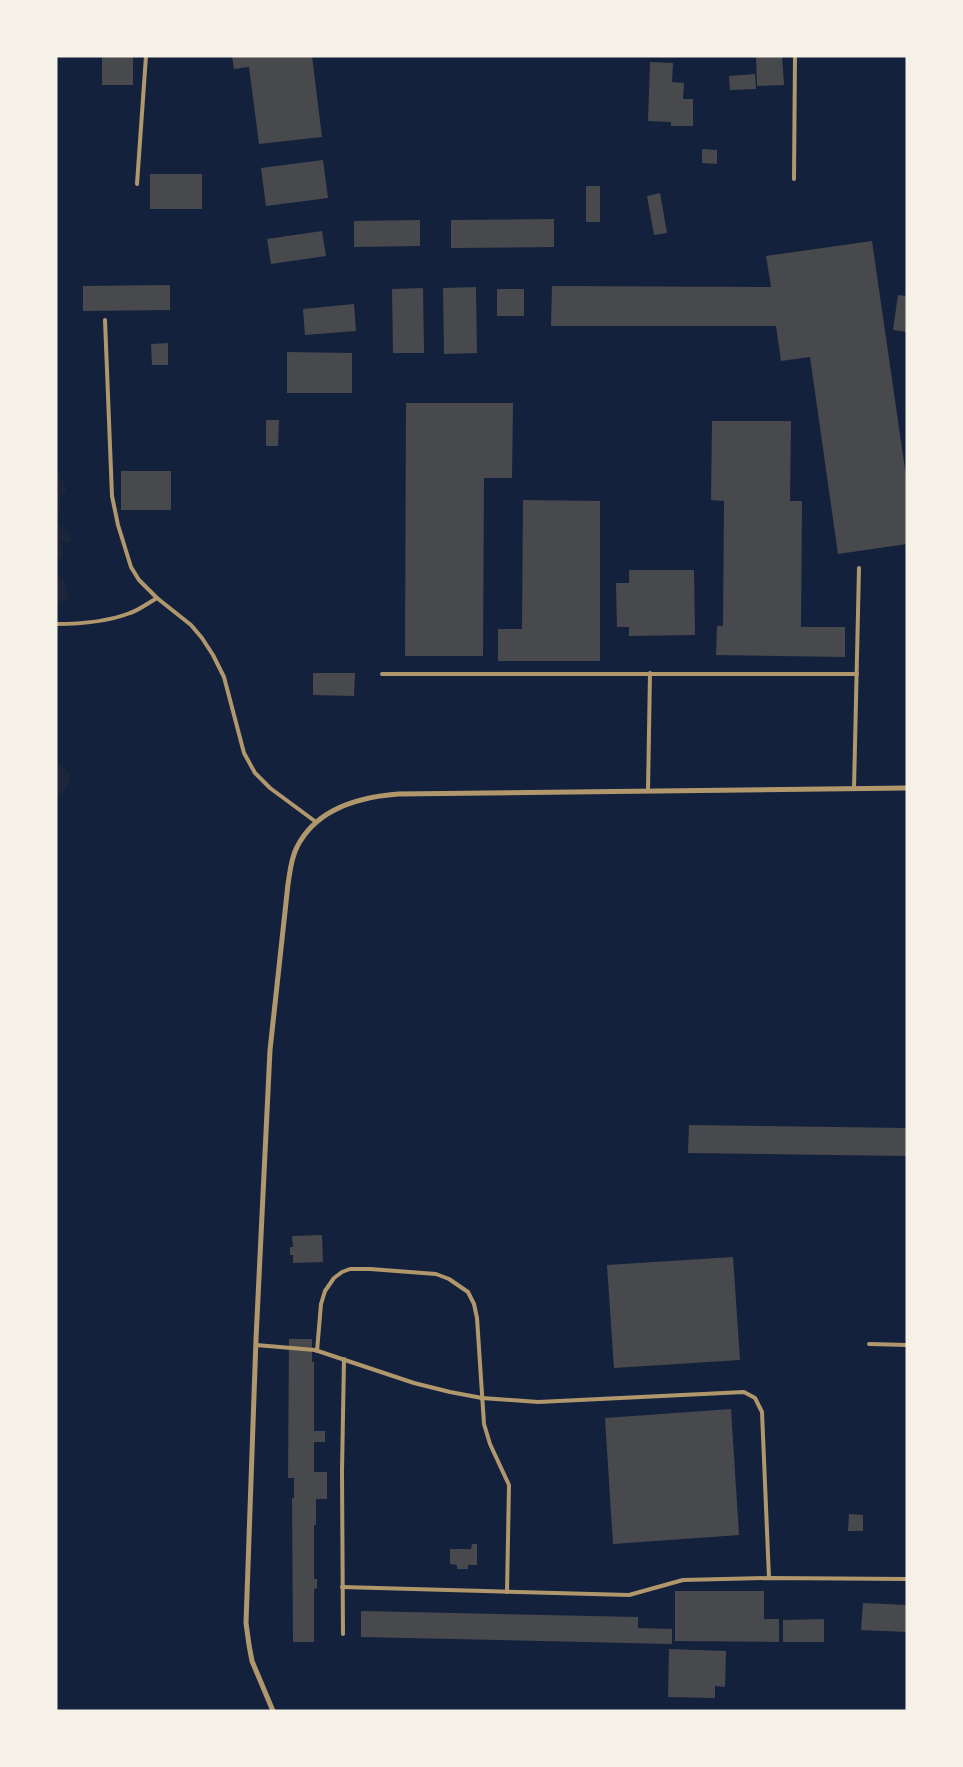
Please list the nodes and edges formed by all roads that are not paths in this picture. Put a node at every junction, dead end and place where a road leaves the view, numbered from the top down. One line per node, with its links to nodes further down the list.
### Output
1 (146, 56): 4 (lane)
2 (795, 56): 3 (lane)
3 (794, 179)
4 (136, 184)
5 (105, 320): 7 (lane)
6 (859, 568): 11 (lane)
7 (157, 598): 8 (lane); 15 (lane)
8 (56, 624)
9 (650, 673): 10 (lane); 11 (lane); 14 (lane)
10 (382, 674)
11 (857, 674): 13 (lane)
12 (907, 788): 13 (street)
13 (854, 789): 14 (street)
14 (648, 791): 15 (street)
15 (316, 822): 17 (street)
16 (869, 1344): 18 (lane)
17 (256, 1345): 19 (lane); 27 (street)
18 (907, 1345)
19 (318, 1351): 20 (lane); 21 (lane)
20 (344, 1359): 21 (lane); 24 (lane)
21 (482, 1398): 22 (lane); 25 (lane)
22 (769, 1578): 23 (lane); 25 (lane)
23 (907, 1579)
24 (342, 1587): 25 (lane); 26 (lane)
25 (507, 1592)
26 (342, 1634)
27 (273, 1711)

